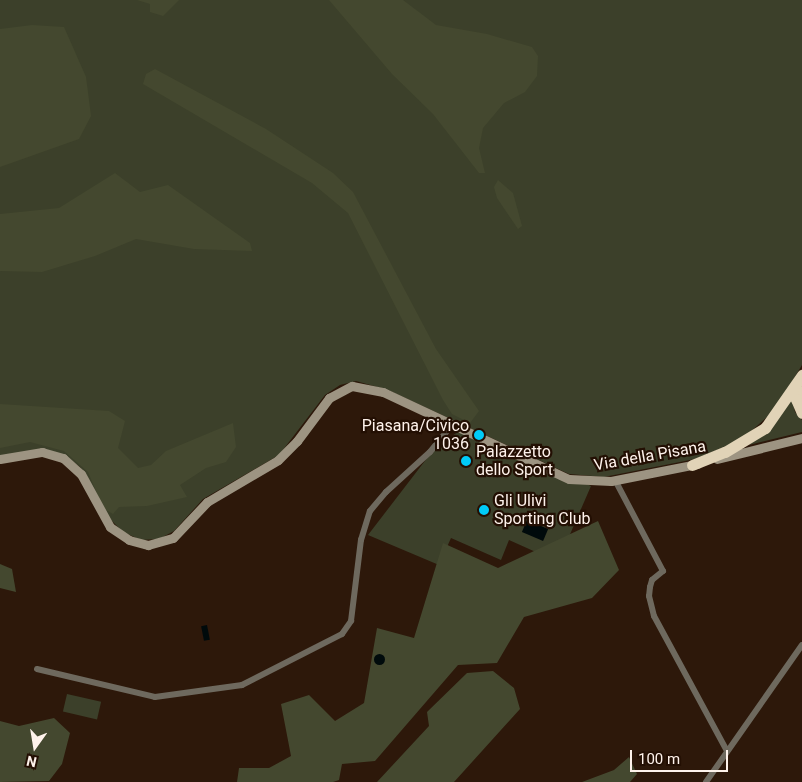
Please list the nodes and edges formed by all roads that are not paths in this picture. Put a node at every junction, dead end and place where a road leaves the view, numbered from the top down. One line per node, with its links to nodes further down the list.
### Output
1 (799, 380): 2 (highway); 6 (highway)
2 (802, 413)
3 (452, 425): 5 (main road, Via della Pisana); 7 (main road, Via della Pisana); 9 (street)
4 (802, 438): 6 (main road, Via della Pisana)
5 (0, 459)
6 (692, 465): 7 (main road, Via della Pisana)
7 (615, 480): 10 (street)
8 (802, 645): 10 (street)
9 (37, 669)
10 (728, 751): 11 (street)
11 (706, 782)

